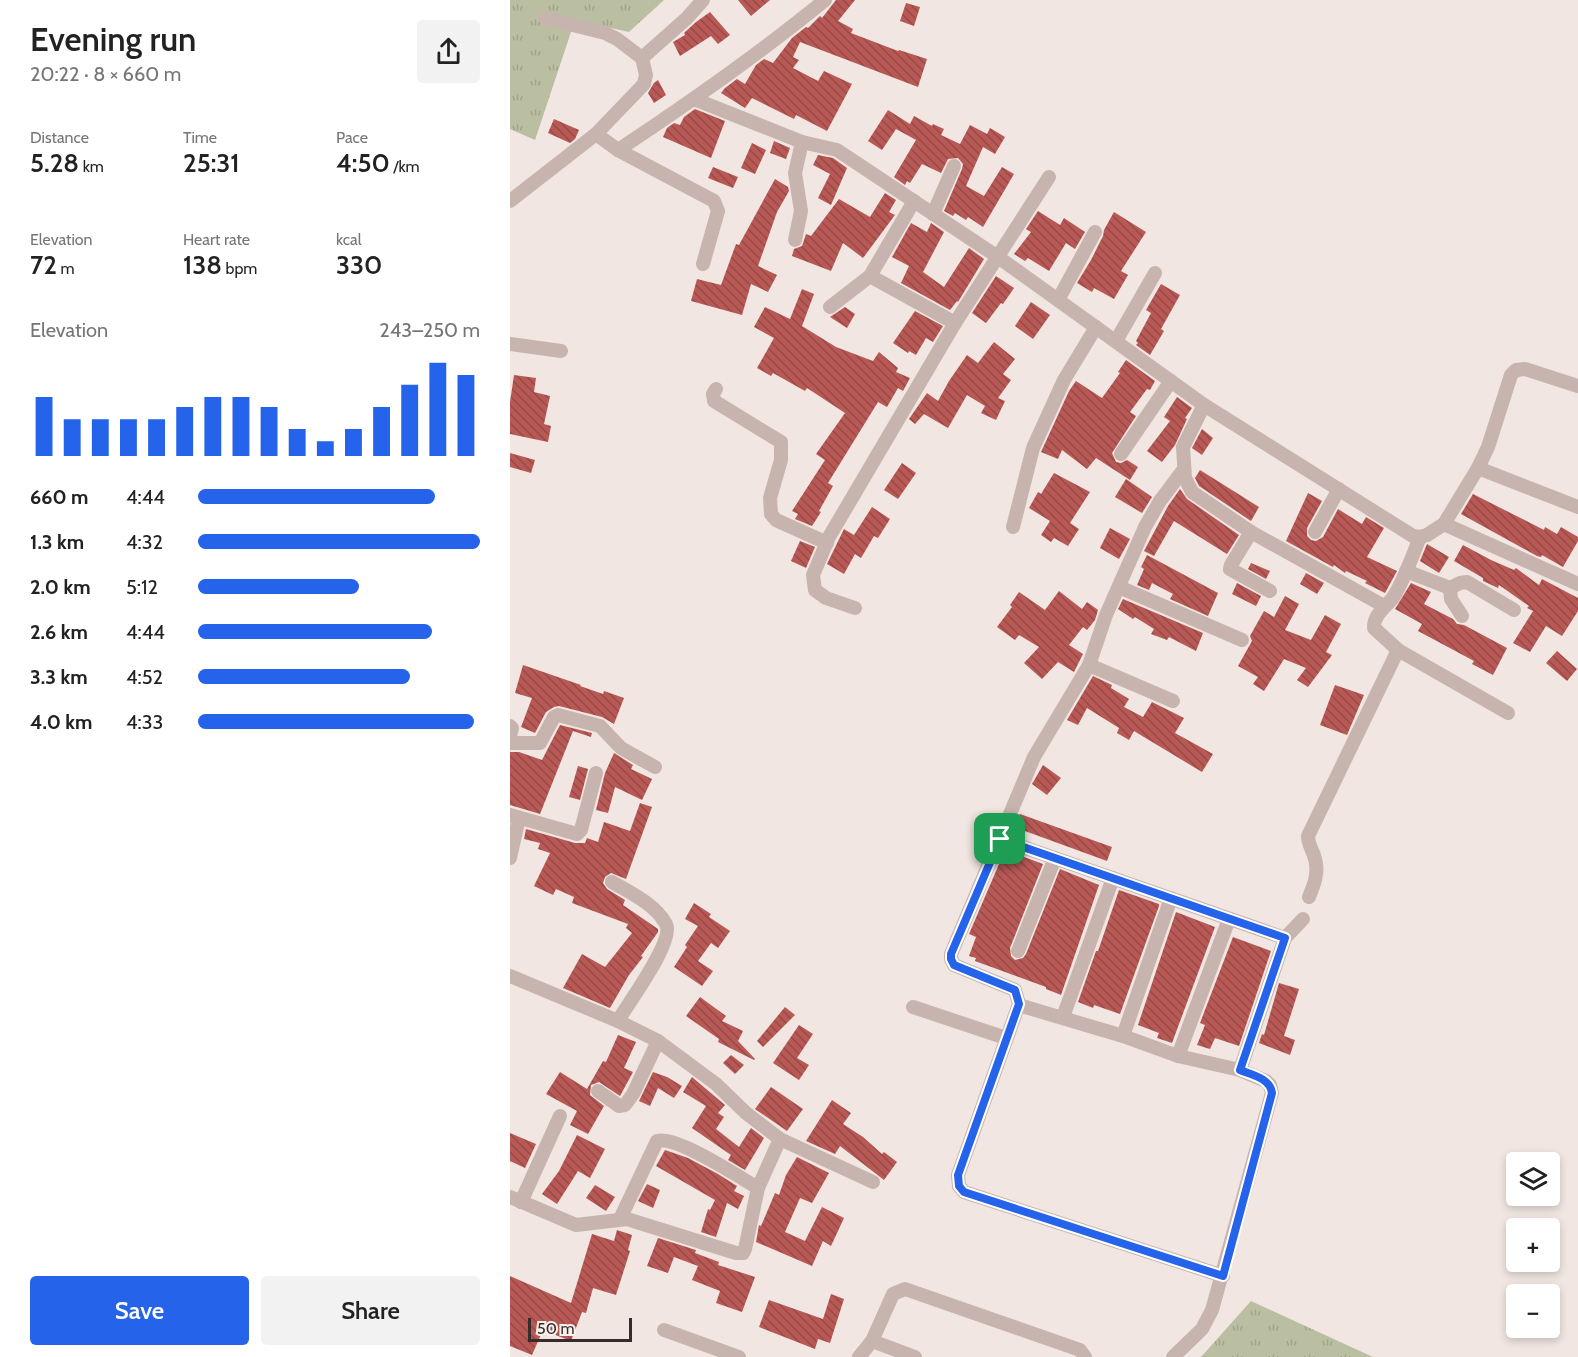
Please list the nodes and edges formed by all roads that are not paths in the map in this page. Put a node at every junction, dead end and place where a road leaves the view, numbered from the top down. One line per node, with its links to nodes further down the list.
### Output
1 (703, 0): 4 (street)
2 (825, 0): 5 (street)
3 (545, 18): 4 (street)
4 (642, 58): 6 (street)
5 (694, 99): 6 (street); 7 (street)
6 (606, 142): 10 (street); 16 (street)
7 (802, 142): 11 (street); 14 (street)
8 (954, 166): 12 (street)
9 (1049, 177): 15 (street)
10 (510, 201)
11 (914, 201): 12 (street); 18 (street)
12 (933, 214): 15 (street)
13 (1095, 232): 19 (street)
14 (795, 240)
15 (998, 257): 19 (street); 21 (street)
16 (704, 264)
17 (1155, 273): 23 (street)
18 (870, 276): 20 (street); 21 (street)
19 (1058, 300): 22 (street)
20 (830, 308)
21 (955, 323): 40 (street)
22 (1096, 327): 23 (street); 36 (street)
23 (1116, 341): 26 (street)
24 (510, 344): 25 (street)
25 (561, 351)
26 (1171, 381): 29 (street); 30 (street)
27 (1578, 386): 31 (street)
28 (716, 388): 40 (street)
29 (1204, 405): 32 (street); 33 (street)
30 (1121, 454)
31 (1478, 468): 34 (street); 35 (street)
32 (1184, 469): 37 (street); 43 (street)
33 (1339, 489): 38 (street); 39 (street)
34 (1578, 507)
35 (1444, 524): 39 (street); 42 (street)
36 (1013, 527)
37 (1251, 532): 45 (street); 46 (street)
38 (1315, 532)
39 (1420, 537): 41 (street)
40 (827, 543): 47 (street)
41 (1406, 571): 44 (street); 46 (street)
42 (1578, 584)
43 (1119, 587): 50 (street); 52 (street)
44 (1450, 588): 48 (street); 49 (street)
45 (1270, 591)
46 (1384, 606): 51 (street)
47 (855, 608)
48 (1514, 610)
49 (1462, 616)
50 (1242, 640)
51 (1398, 650): 54 (street); 66 (street)
52 (1089, 664): 53 (street); 61 (street)
53 (1173, 701)
54 (1508, 713)
55 (510, 726): 56 (street)
56 (510, 736)
57 (510, 743): 58 (street)
58 (655, 767)
59 (597, 774): 60 (street)
60 (514, 816): 62 (street)
61 (1000, 839): 63 (street); 73 (street)
62 (510, 858)
63 (1056, 858): 64 (street); 71 (street)
64 (1113, 878): 67 (street); 75 (street)
65 (612, 882): 76 (street)
66 (1309, 897)
67 (1171, 898): 68 (street); 77 (street)
68 (1228, 919): 70 (street); 80 (street)
69 (1303, 920): 70 (street)
70 (1285, 938): 81 (street)
71 (1018, 951)
72 (510, 976): 76 (street)
73 (1019, 1004): 75 (street); 78 (street)
74 (913, 1007): 78 (street)
75 (1063, 1017): 77 (street)
76 (618, 1021): 79 (street)
77 (1123, 1036): 80 (street)
78 (1006, 1038): 89 (street)
79 (658, 1041): 82 (street); 84 (street)
80 (1178, 1056): 81 (street)
81 (1240, 1070): 89 (street)
82 (598, 1091)
83 (560, 1116): 87 (street)
84 (780, 1140): 85 (street); 86 (street)
85 (873, 1182)
86 (758, 1188): 88 (street); 88 (street)
87 (516, 1199): 88 (street)
88 (620, 1219)
89 (1223, 1276): 96 (street)
90 (664, 1330): 92 (street)
91 (872, 1341): 93 (street); 94 (street); 95 (street)
92 (739, 1357)
93 (860, 1357)
94 (915, 1357)
95 (1085, 1357)
96 (1173, 1357)

